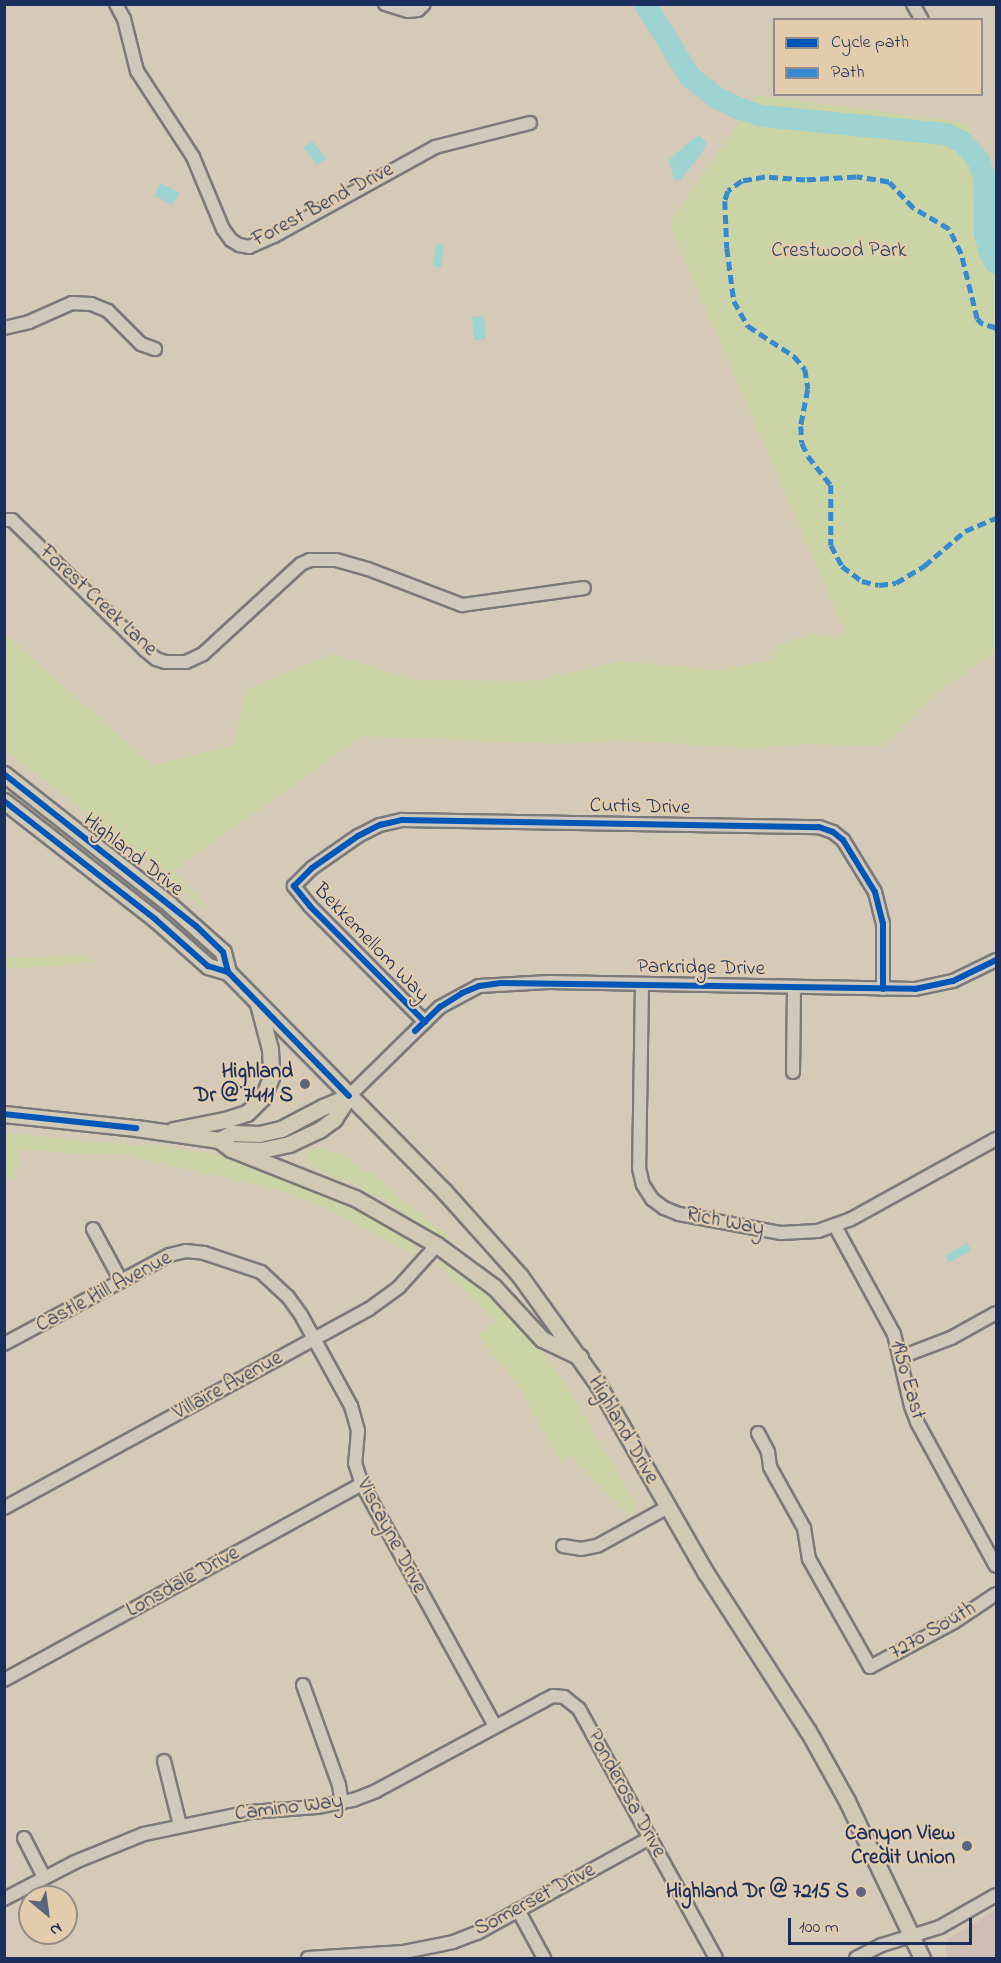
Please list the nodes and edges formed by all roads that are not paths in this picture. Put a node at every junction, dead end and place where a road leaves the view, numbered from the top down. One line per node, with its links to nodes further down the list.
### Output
1 (116, 4): 6 (street, Forest Bend Drive)
2 (385, 4): 3 (street)
3 (424, 4)
4 (913, 4): 5 (street)
5 (921, 18)
6 (530, 123)
7 (4, 328): 8 (street)
8 (154, 349)
9 (4, 520): 10 (street, Forest Creek Lane)
10 (584, 588)
11 (4, 774): 15 (main road, Highland Drive)
12 (4, 801): 15 (main road, Highland Drive)
13 (294, 886): 18 (street, Curtis Drive); 20 (street, Bekkemellom Way)
14 (996, 960): 18 (street, Parkridge Drive)
15 (228, 972): 19 (main road, Highland Drive)
16 (642, 984): 17 (street, Parkridge Drive); 20 (street, Parkridge Drive); 27 (street, Rich Way)
17 (794, 987): 18 (street, Parkridge Drive); 21 (street)
18 (883, 989)
19 (258, 1004): 22 (main road, Highland Drive); 24 (main road)
20 (424, 1022): 22 (street, Parkridge Drive)
21 (793, 1072)
22 (349, 1096): 26 (main road); 34 (main road, Highland Drive)
23 (4, 1114): 24 (main road)
24 (162, 1132): 26 (main road)
25 (996, 1139): 27 (street, Rich Way)
26 (225, 1144): 29 (main road)
27 (835, 1226): 35 (street, 1950 East)
28 (93, 1229): 30 (street)
29 (437, 1245): 32 (street, Villaire Avenue); 34 (main road)
30 (121, 1281): 32 (street, Castle Hill Avenue); 33 (street, Castle Hill Avenue)
31 (996, 1313): 35 (street)
32 (314, 1340): 37 (street, Viscayne Drive); 39 (street, Villaire Avenue)
33 (4, 1344)
34 (580, 1357): 38 (main road, Highland Drive)
35 (902, 1357): 41 (street, 1950 East)
36 (758, 1433): 42 (street, 7270 South)
37 (362, 1484): 43 (street, Lonsdale Drive); 46 (street, Viscayne Drive)
38 (668, 1507): 40 (street); 56 (main road, Highland Drive)
39 (4, 1508)
40 (563, 1545)
41 (996, 1566)
42 (996, 1594)
43 (4, 1680)
44 (303, 1685): 48 (street)
45 (564, 1697): 46 (street, Camino Way); 51 (street, Ponderosa Drive)
46 (495, 1726): 48 (street, Camino Way)
47 (164, 1761): 49 (street)
48 (342, 1803): 49 (street, Camino Way)
49 (180, 1825): 52 (street, Camino Way)
50 (24, 1838): 52 (street)
51 (650, 1838): 55 (street, Somerset Drive); 59 (street, Ponderosa Drive)
52 (44, 1877): 54 (street, Camino Way)
53 (996, 1895): 56 (street)
54 (4, 1899)
55 (518, 1910): 57 (street, Somerset Drive); 58 (street)
56 (911, 1936): 60 (street); 61 (main road, Highland Drive)
57 (308, 1959)
58 (544, 1959)
59 (716, 1959)
60 (856, 1959)
61 (922, 1959)

